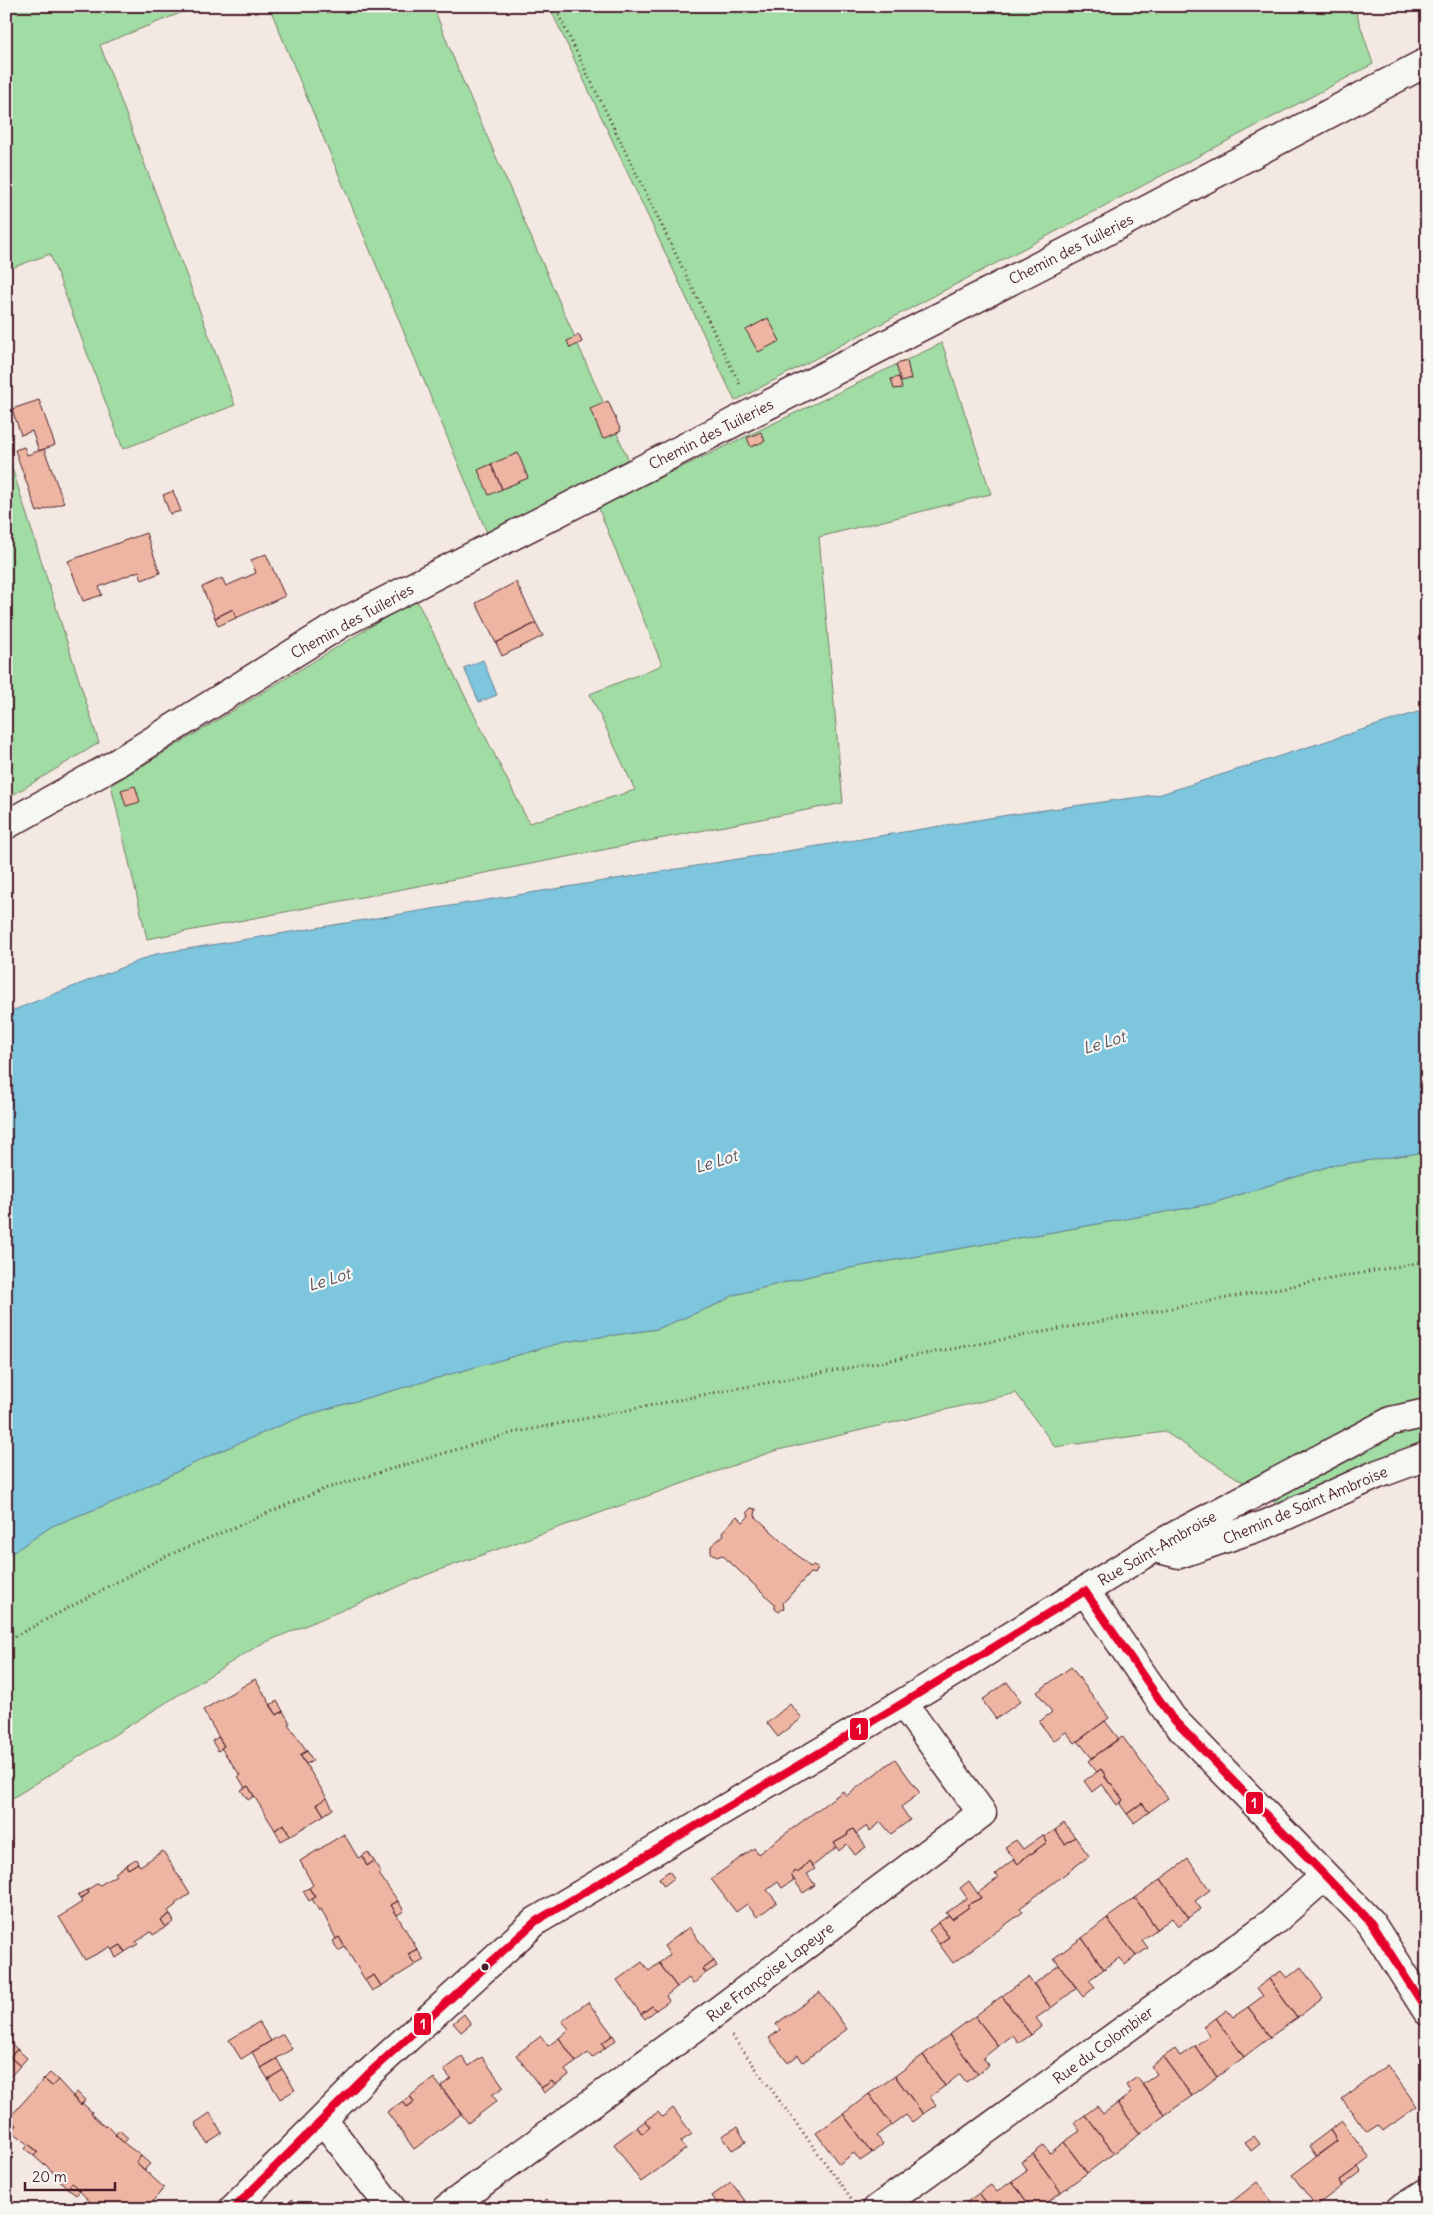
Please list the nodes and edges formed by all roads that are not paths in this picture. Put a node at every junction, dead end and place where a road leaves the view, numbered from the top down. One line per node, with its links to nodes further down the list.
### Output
1 (1427, 62): 2 (street, Chemin des Tuileries)
2 (6, 825)
3 (1427, 1413): 5 (street, Rue Saint-Ambroise)
4 (1427, 1456): 5 (street, Chemin de Saint Ambroise)
5 (1155, 1548): 6 (street, Rue Saint-Ambroise)
6 (1085, 1591): 7 (street, Rue Saint-Ambroise); 8 (street)
7 (903, 1703): 10 (street, Rue Saint-Ambroise); 15 (street, Rue Françoise Lapeyre)
8 (1325, 1876): 9 (street); 12 (street, Rue du Colombier)
9 (1427, 2011)
10 (323, 2120): 13 (street, Rue Saint-Ambroise); 14 (street)
11 (1427, 2192): 16 (street)
12 (865, 2205)
13 (233, 2209)
14 (392, 2209)
15 (446, 2209)
16 (1400, 2209)

